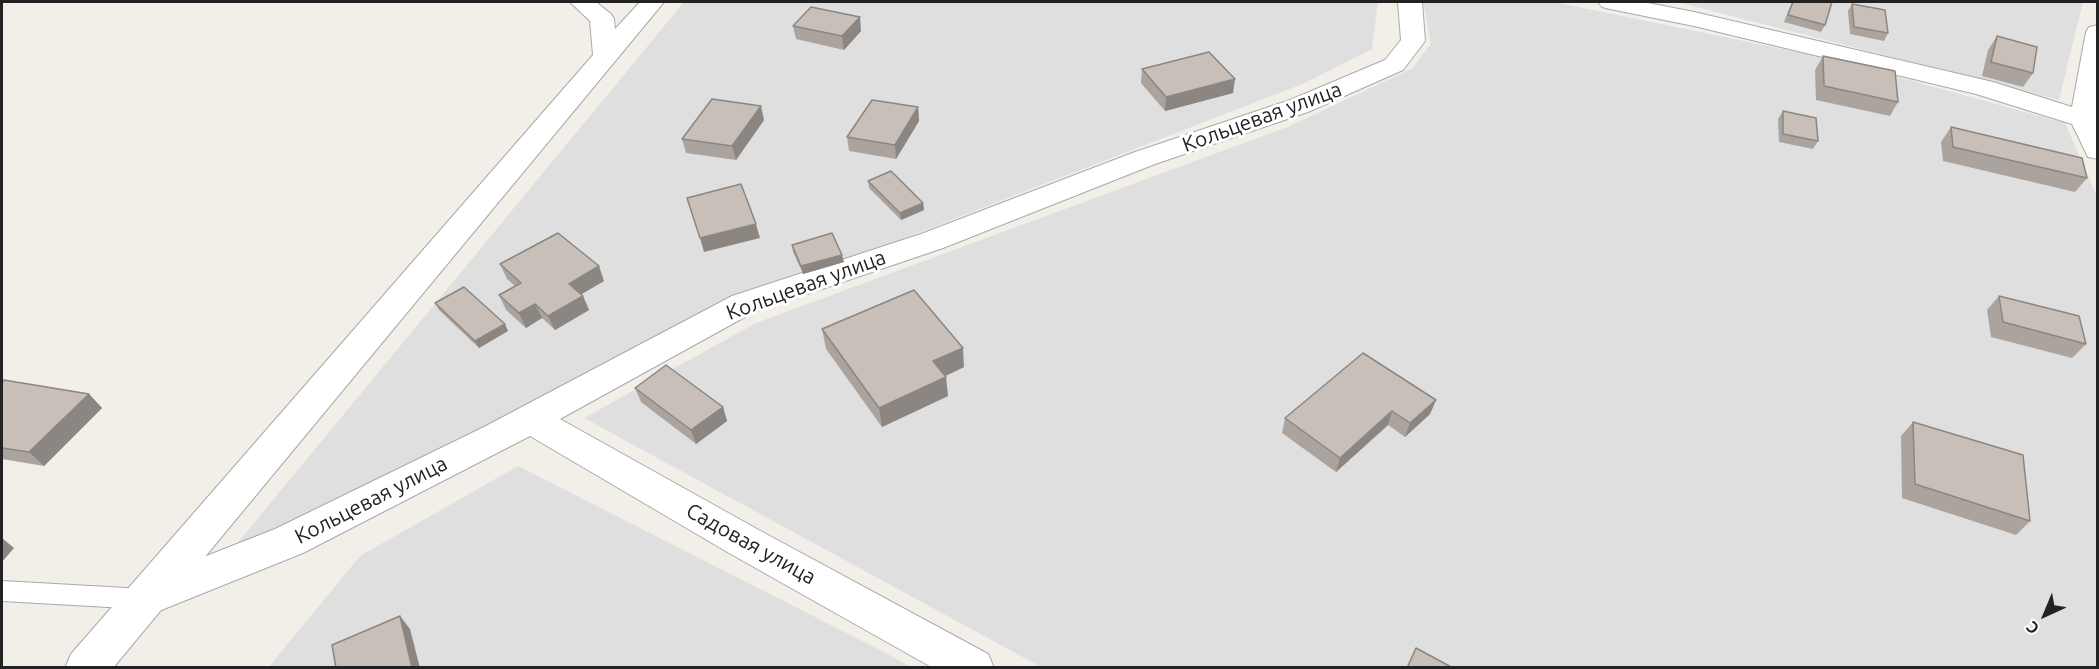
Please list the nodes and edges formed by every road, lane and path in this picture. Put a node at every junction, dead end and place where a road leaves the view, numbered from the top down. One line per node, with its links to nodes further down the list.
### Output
1 (582, 2): 6 (street)
2 (652, 2): 6 (street)
3 (1410, 2): 9 (street, Кольцевая улица)
4 (1610, 2): 7 (street)
5 (2097, 32): 7 (street)
6 (606, 56): 11 (street)
7 (2083, 119): 8 (street)
8 (2097, 151)
9 (531, 419): 11 (street, Кольцевая улица); 13 (street, Садовая улица)
10 (2, 591): 11 (lane)
11 (144, 599): 12 (street)
12 (86, 668)
13 (973, 668)

